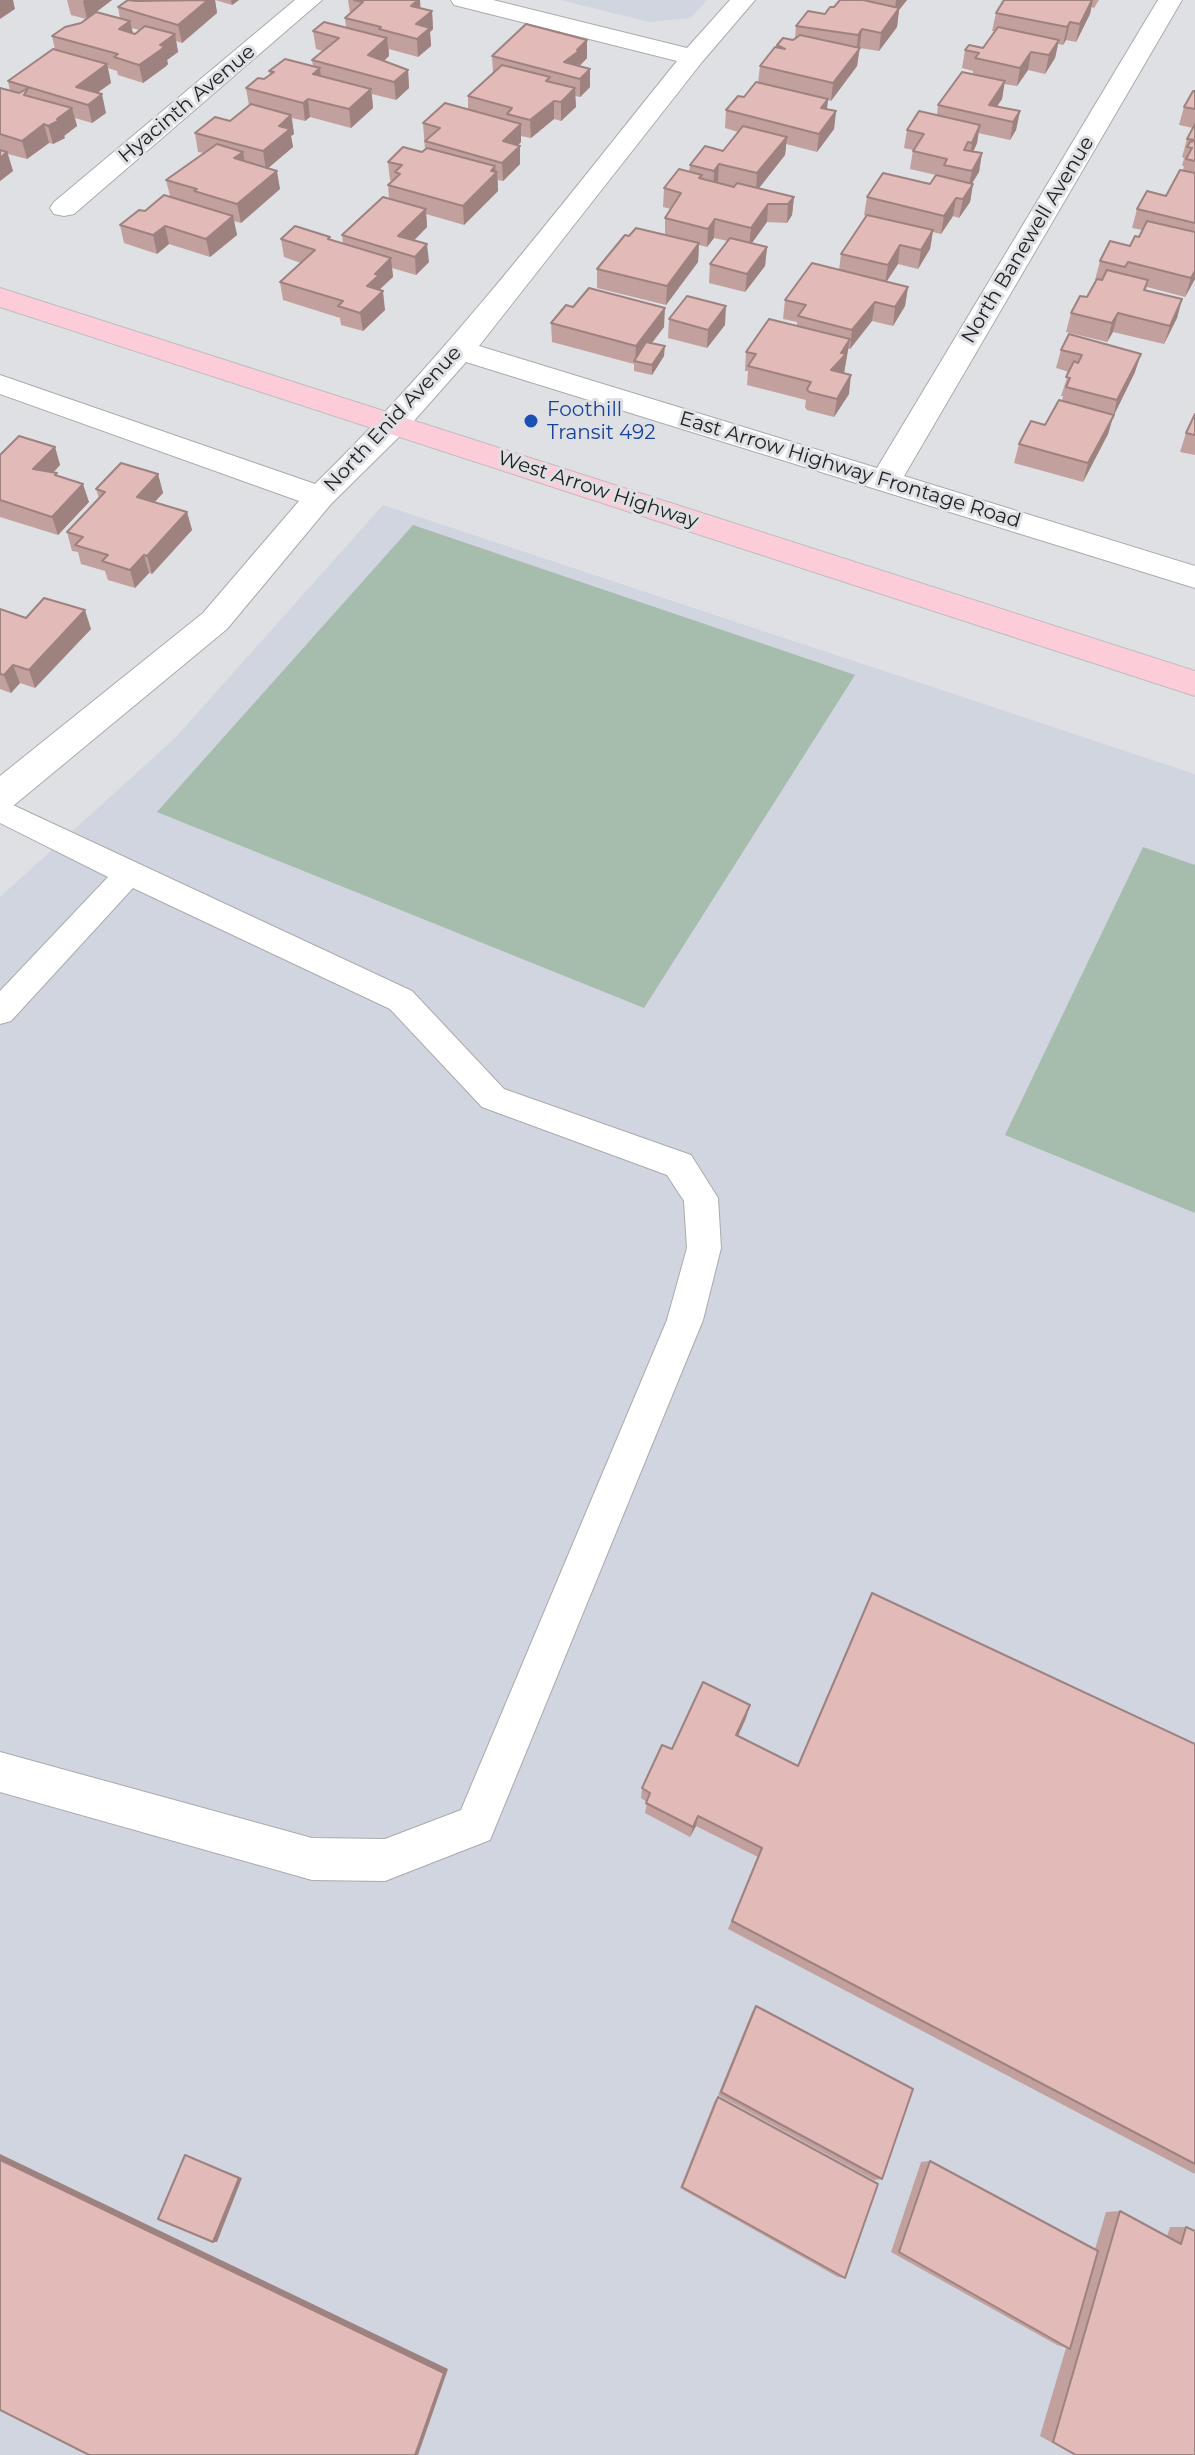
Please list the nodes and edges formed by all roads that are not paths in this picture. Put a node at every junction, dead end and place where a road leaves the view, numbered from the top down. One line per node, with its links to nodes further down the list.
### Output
1 (310, 0): 6 (street, Hyacinth Avenue)
2 (463, 0): 5 (street)
3 (743, 0): 5 (street, North Enid Avenue)
4 (1170, 0): 11 (street, North Banewell Avenue)
5 (693, 57): 8 (street, North Enid Avenue)
6 (64, 208)
7 (0, 297): 10 (main road, West Arrow Highway)
8 (460, 350): 10 (street, North Enid Avenue); 11 (street, East Arrow Highway Frontage Road)
9 (0, 384): 12 (street)
10 (394, 424): 12 (street, North Enid Avenue); 14 (main road, West Arrow Highway)
11 (886, 480): 13 (street, East Arrow Highway Frontage Road)
12 (320, 497): 15 (street, North Enid Avenue)
13 (1195, 577)
14 (1195, 684)
15 (0, 796)
16 (0, 810): 17 (lane)
17 (128, 874): 18 (lane); 19 (lane)
18 (0, 1012)
19 (0, 1772)

